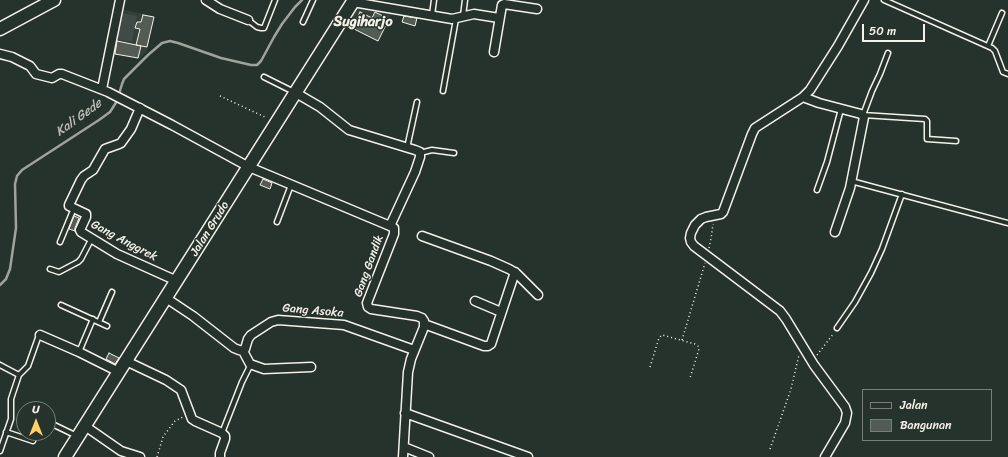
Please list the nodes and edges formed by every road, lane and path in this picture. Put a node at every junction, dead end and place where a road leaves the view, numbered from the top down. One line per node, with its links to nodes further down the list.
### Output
1 (54, 0): 18 (street)
2 (120, 0): 25 (street)
3 (206, 0): 16 (street)
4 (275, 0): 16 (lane)
5 (313, 0): 17 (lane)
6 (434, 0): 13 (lane)
7 (465, 0): 14 (lane)
8 (864, 0): 29 (street)
9 (884, 0): 19 (lane)
10 (354, 1): 13 (street); 27 (street, Jalan Grudo)
11 (537, 9): 15 (street)
12 (1002, 13): 19 (lane)
13 (432, 15): 14 (street)
14 (460, 17): 15 (street); 26 (lane)
15 (499, 18): 20 (street)
16 (248, 20)
17 (303, 22)
18 (0, 29)
19 (988, 46): 23 (lane)
20 (494, 52)
21 (888, 53): 33 (lane)
22 (0, 54): 25 (street, Gang Gandik)
23 (1008, 74)
24 (264, 77): 27 (lane)
25 (102, 89): 31 (street, Gang Gandik)
26 (443, 91)
27 (296, 93): 34 (street, Jalan Grudo); 36 (street)
28 (220, 96): 34 (path)
29 (803, 97): 32 (street); 45 (street)
30 (417, 102): 36 (lane)
31 (140, 108): 39 (street, Gang Gandik); 44 (street)
32 (841, 109): 33 (street); 42 (lane)
33 (863, 115): 35 (lane); 40 (street)
34 (277, 123): 39 (street, Jalan Grudo)
35 (956, 141)
36 (407, 148): 37 (street)
37 (420, 153): 38 (lane); 48 (street)
38 (454, 154)
39 (249, 166): 41 (street, Gang Gandik); 56 (street, Jalan Grudo)
40 (851, 181): 43 (lane); 49 (street)
41 (292, 184): 46 (lane); 48 (street, Gang Gandik)
42 (817, 190)
43 (902, 194): 47 (lane); 67 (lane)
44 (74, 208): 51 (street, Gang Anggrek); 52 (lane)
45 (714, 215): 53 (path); 53 (street)
46 (277, 222)
47 (1008, 223)
48 (390, 226): 65 (street, Gang Gandik)
49 (835, 232)
50 (422, 236): 55 (street)
51 (92, 238): 54 (lane); 56 (street, Gang Anggrek)
52 (60, 242)
53 (707, 256): 69 (path); 70 (street)
54 (50, 269)
55 (515, 272): 58 (street); 62 (street)
56 (177, 281): 59 (street, Jalan Grudo)
57 (112, 292): 64 (lane)
58 (538, 295)
59 (166, 298): 72 (street); 74 (street, Jalan Grudo)
60 (475, 301): 62 (street)
61 (61, 305): 63 (lane)
62 (501, 312): 65 (street)
63 (92, 319): 64 (lane); 73 (lane)
64 (99, 322): 66 (lane)
65 (424, 324): 71 (street)
66 (107, 326)
67 (837, 328): 75 (path)
68 (40, 335): 73 (street); 81 (lane)
69 (682, 340): 79 (path); 82 (path)
70 (801, 344): 75 (street); 93 (path)
71 (414, 350): 72 (street, Gang Asoka); 83 (street)
72 (243, 351): 76 (street)
73 (79, 352): 80 (street)
74 (126, 361): 80 (street, Jalan Grudo); 84 (street)
75 (813, 362): 103 (street)
76 (251, 364): 78 (street); 88 (lane)
77 (0, 365): 81 (lane)
78 (311, 367)
79 (650, 367)
80 (119, 372): 86 (street, Jalan Grudo)
81 (19, 375): 87 (lane)
82 (690, 378)
83 (405, 413): 92 (street); 95 (street)
84 (190, 415): 88 (street); 98 (path)
85 (56, 426): 90 (lane)
86 (85, 426): 90 (street, Jalan Grudo); 97 (street)
87 (6, 432): 89 (lane); 91 (lane)
88 (222, 434): 99 (street)
89 (16, 435)
90 (78, 437): 96 (street, Jalan Grudo)
91 (2, 438): 94 (lane)
92 (404, 446): 100 (street); 101 (street)
93 (770, 449)
94 (0, 451)
95 (518, 455): 102 (street)
96 (65, 457)
97 (140, 457)
98 (157, 457)
99 (220, 457)
100 (403, 457)
101 (429, 457)
102 (528, 457)
103 (825, 457)

